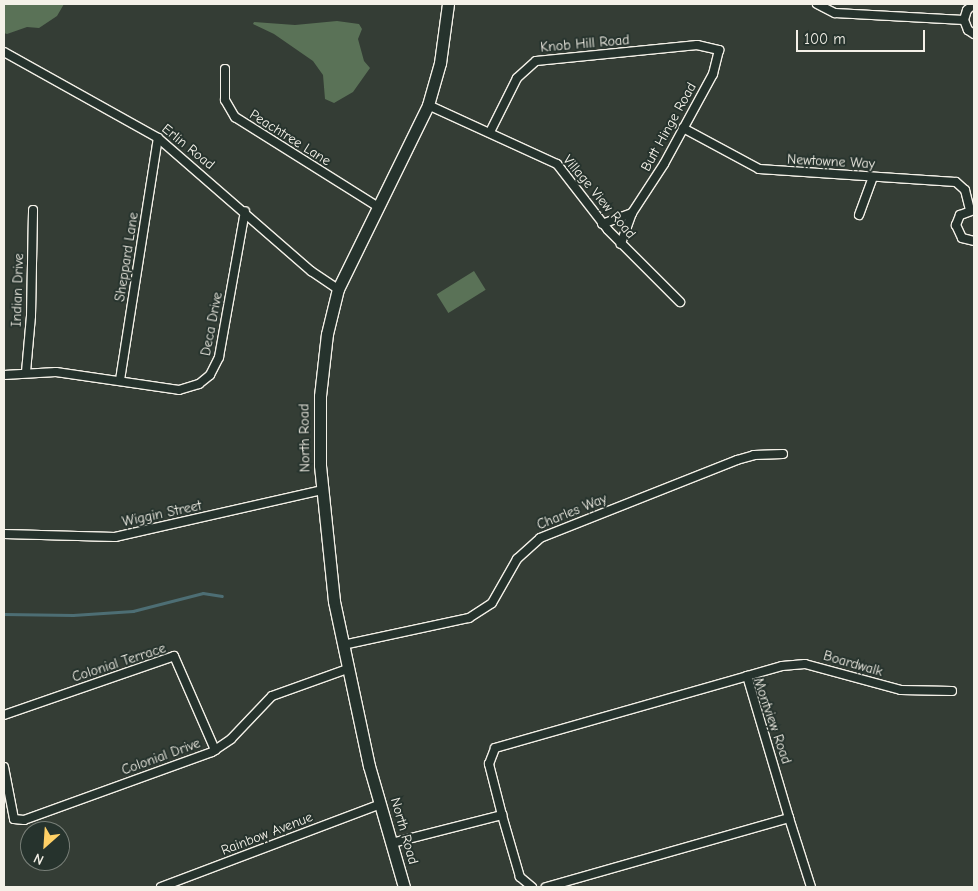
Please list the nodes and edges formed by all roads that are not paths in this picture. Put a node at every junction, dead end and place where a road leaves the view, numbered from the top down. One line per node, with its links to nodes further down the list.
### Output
1 (448, 4): 9 (main road, North Road)
2 (816, 4): 4 (street)
3 (974, 4): 4 (street)
4 (964, 20): 5 (street)
5 (974, 34)
6 (720, 51): 10 (street, Butt Hinge Road); 11 (street, Knob Hill Road)
7 (4, 52): 12 (street, Erlin Road)
8 (225, 69): 14 (street, Peachtree Lane)
9 (428, 105): 11 (street, Village View Road); 14 (main road, North Road)
10 (683, 128): 13 (street, Newtowne Way); 18 (street, Butt Hinge Road)
11 (490, 132): 20 (street, Village View Road)
12 (158, 138): 17 (street, Erlin Road); 27 (street, Sheppard Lane)
13 (873, 177): 16 (street, Newtowne Way); 19 (street)
14 (377, 206): 23 (main road, North Road)
15 (32, 210): 25 (street, Indian Drive)
16 (972, 210): 21 (street, Newtowne Way)
17 (245, 212): 23 (street, Erlin Road); 27 (street, Deca Drive)
18 (632, 213): 20 (street); 22 (street, Butt Hinge Road)
19 (859, 215)
20 (602, 224): 22 (street, Village View Road)
21 (974, 241)
22 (621, 244): 24 (street, Village View Road)
23 (338, 289): 29 (main road, North Road)
24 (680, 302)
25 (26, 372): 26 (street, Deca Drive); 27 (street, Deca Drive)
26 (4, 375)
27 (120, 380)
28 (783, 454): 31 (street, Charles Way)
29 (322, 490): 30 (street, Wiggin Street); 31 (main road, North Road)
30 (4, 534)
31 (343, 645): 32 (main road, North Road)
32 (347, 669): 36 (street, Colonial Drive); 38 (main road, North Road)
33 (747, 676): 34 (street, Boardwalk); 39 (street, Montview Road); 40 (street, Montview Road)
34 (952, 691)
35 (4, 715): 36 (street, Colonial Terrace)
36 (215, 750): 37 (street, Colonial Drive)
37 (4, 768)
38 (381, 804): 41 (main road, North Road); 42 (street, Rainbow Avenue)
39 (502, 815): 41 (street); 44 (street, Montview Road)
40 (789, 818): 45 (street); 46 (street, Montview Road)
41 (392, 843): 43 (main road, North Road)
42 (161, 887)
43 (404, 887)
44 (532, 887)
45 (546, 887)
46 (812, 887)

